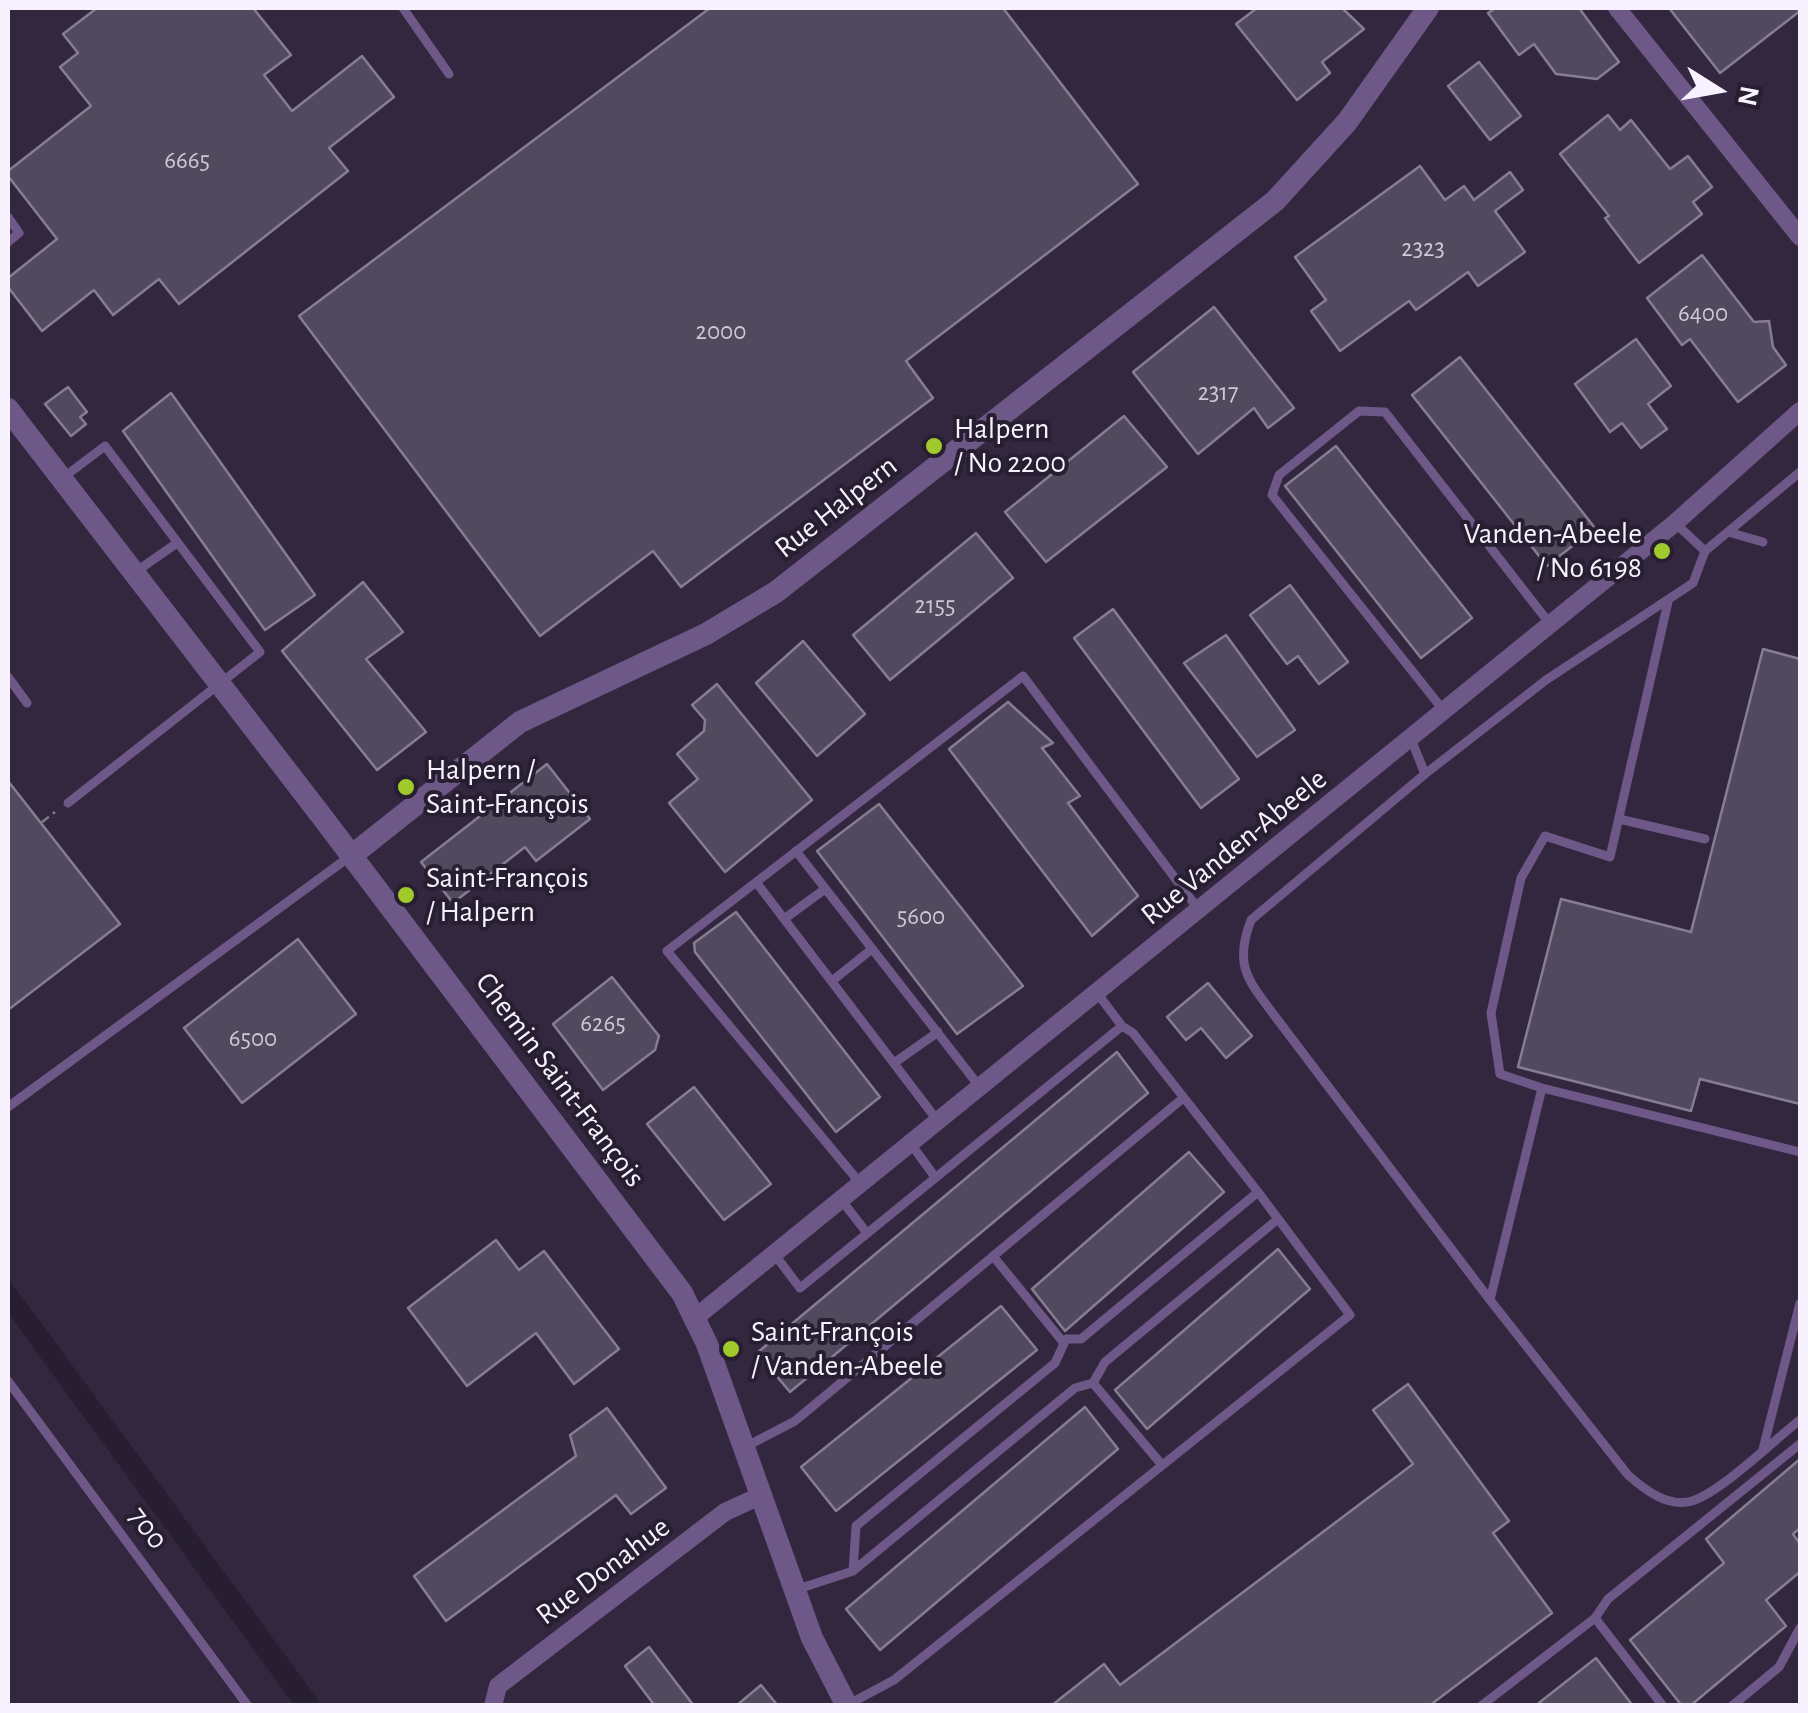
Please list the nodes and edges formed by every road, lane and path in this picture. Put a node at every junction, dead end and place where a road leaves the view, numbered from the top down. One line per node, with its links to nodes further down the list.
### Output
1 (404, 8): 4 (lane)
2 (1428, 8): 32 (street, Rue Halpern)
3 (1617, 8): 6 (street)
4 (449, 74)
5 (8, 217): 7 (lane)
6 (1800, 236)
7 (8, 242)
8 (8, 410): 11 (street, Chemin Saint-François)
9 (1800, 411): 12 (street, Rue Vanden-Abeele)
10 (1800, 472): 13 (lane)
11 (60, 479): 15 (lane); 17 (street, Chemin Saint-François)
12 (1675, 522): 16 (lane); 19 (street, Rue Vanden-Abeele)
13 (1728, 532): 14 (lane); 16 (lane)
14 (1763, 542)
15 (177, 543): 17 (lane); 21 (lane)
16 (1705, 551): 18 (lane)
17 (134, 574): 21 (street, Chemin Saint-François)
18 (1668, 602): 25 (lane); 28 (lane)
19 (1550, 624): 23 (street, Rue Vanden-Abeele); 23 (lane)
20 (8, 678): 22 (lane)
21 (219, 684): 26 (lane); 32 (street, Chemin Saint-François)
22 (27, 704)
23 (1444, 711): 24 (street, Rue Vanden-Abeele)
24 (1411, 738): 25 (lane); 35 (street, Rue Vanden-Abeele)
25 (1425, 774): 58 (lane)
26 (68, 803)
27 (55, 812): 29 (path)
28 (1619, 819): 30 (lane); 44 (lane)
29 (40, 823)
30 (1705, 839)
31 (796, 851): 33 (lane); 34 (lane); 35 (lane)
32 (351, 856): 46 (lane); 60 (street, Chemin Saint-François)
33 (756, 882): 36 (lane); 51 (lane)
34 (825, 889): 36 (lane); 37 (lane)
35 (1200, 910): 39 (street, Rue Vanden-Abeele)
36 (784, 919): 38 (lane)
37 (872, 949): 38 (lane); 41 (lane)
38 (832, 982): 42 (lane)
39 (1098, 994): 40 (lane); 43 (street, Rue Vanden-Abeele)
40 (1122, 1026): 45 (lane); 50 (lane)
41 (938, 1032): 42 (lane); 43 (lane)
42 (894, 1063): 47 (lane)
43 (981, 1088): 47 (street, Rue Vanden-Abeele)
44 (1542, 1088): 49 (lane); 58 (lane)
45 (1182, 1099): 52 (lane); 57 (lane)
46 (8, 1107)
47 (939, 1122): 48 (street, Rue Vanden-Abeele)
48 (911, 1144): 50 (lane); 51 (street, Rue Vanden-Abeele)
49 (1800, 1152)
50 (935, 1177): 55 (lane)
51 (862, 1185): 53 (street, Rue Vanden-Abeele)
52 (1258, 1192): 54 (lane); 61 (lane)
53 (842, 1201): 55 (lane); 56 (street, Rue Vanden-Abeele)
54 (1278, 1219): 63 (lane); 68 (lane)
55 (867, 1233): 56 (lane)
56 (774, 1255): 60 (street, Rue Vanden-Abeele)
57 (994, 1256): 61 (lane); 66 (lane)
58 (1490, 1300): 67 (lane)
59 (1800, 1303): 67 (lane)
60 (696, 1317): 66 (street, Chemin Saint-François)
61 (1063, 1342): 70 (lane)
62 (8, 1380): 75 (lane, 700)
63 (1093, 1383): 68 (lane); 70 (lane)
64 (1800, 1420): 67 (lane)
65 (1800, 1444): 72 (lane)
66 (745, 1448): 69 (street, Chemin Saint-François)
67 (1763, 1449)
68 (1162, 1465): 74 (lane)
69 (762, 1495): 71 (street, Chemin Saint-François); 76 (street, Rue Donahue)
70 (853, 1571): 71 (lane)
71 (795, 1590): 74 (street, Chemin Saint-François)
72 (1595, 1618): 77 (lane); 78 (lane)
73 (1800, 1628): 79 (lane)
74 (847, 1705)
75 (248, 1706)
76 (493, 1706)
77 (1481, 1706)
78 (1663, 1706)
79 (1732, 1706)

